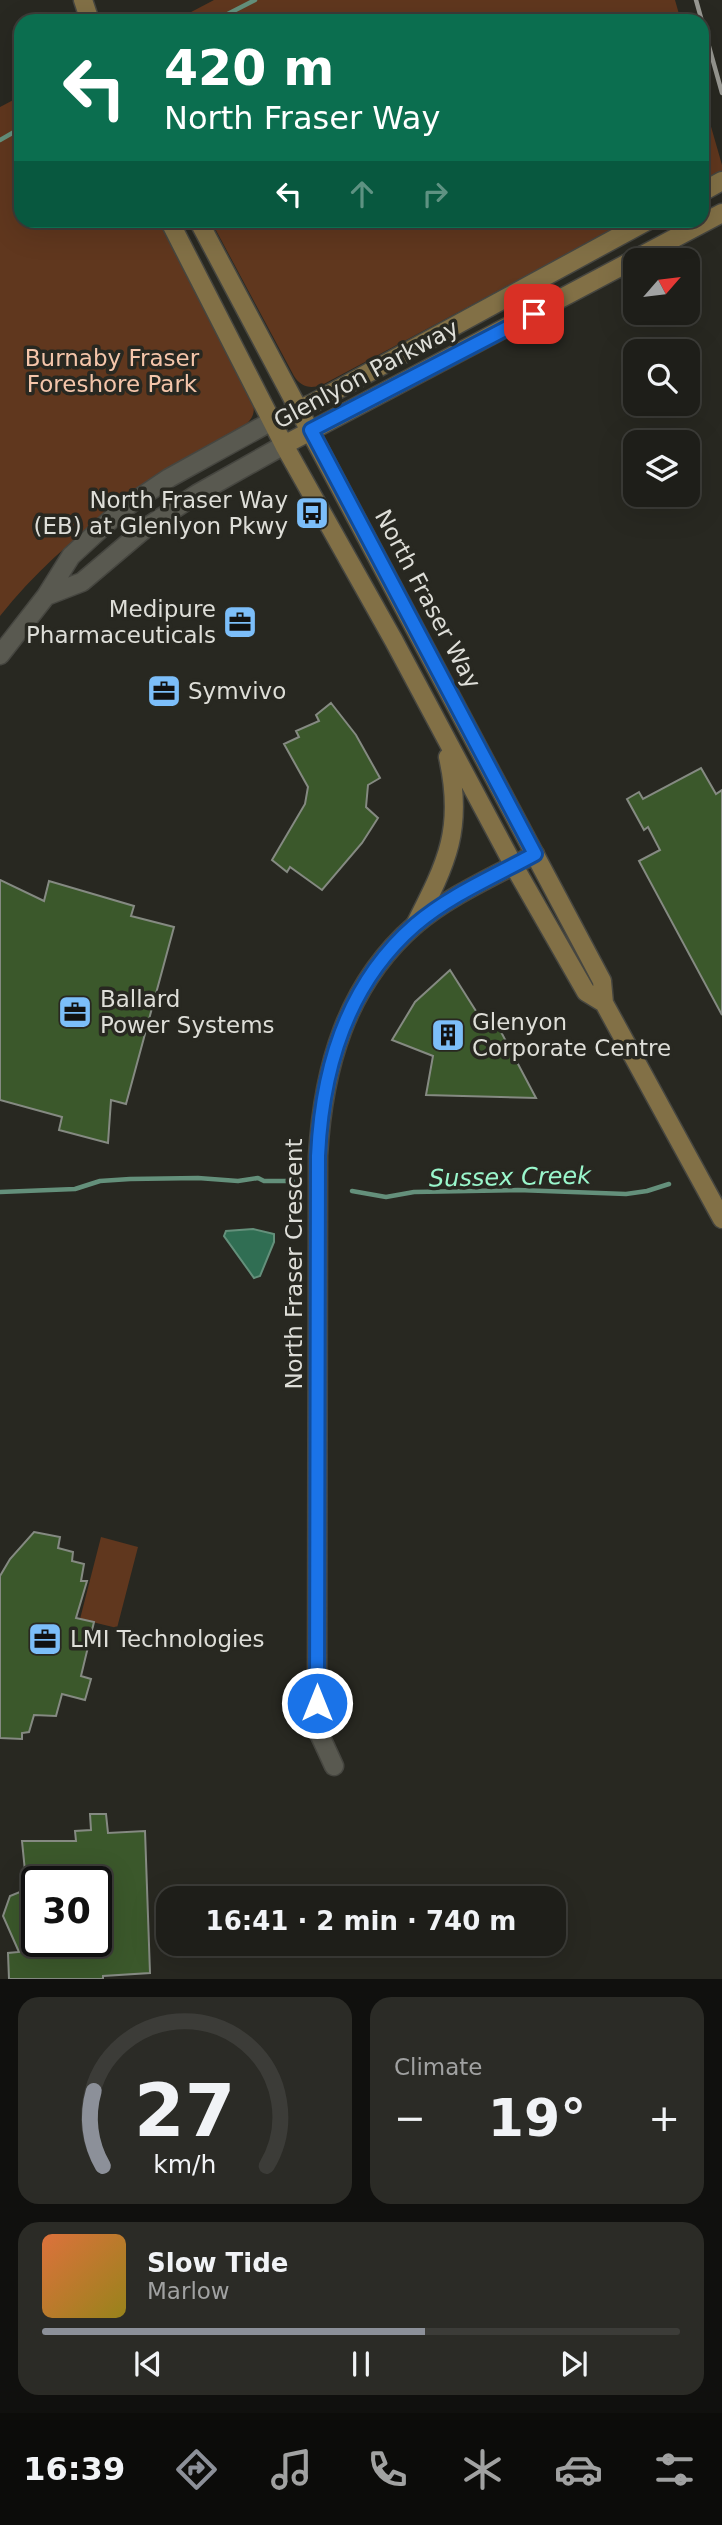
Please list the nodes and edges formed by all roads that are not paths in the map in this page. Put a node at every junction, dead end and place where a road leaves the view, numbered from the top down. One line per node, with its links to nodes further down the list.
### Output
1 (173, 228): 6 (street, North Fraser Way)
2 (202, 228): 5 (street, North Fraser Way)
3 (634, 228): 5 (street, Glenlyon Parkway)
4 (694, 228): 7 (street, Glenlyon Parkway)
5 (300, 409): 6 (street, Glenlyon Parkway); 7 (street, North Fraser Way)
6 (272, 421): 8 (street, North Fraser Way); 9 (street, Glenlyon Parkway)
7 (311, 430): 8 (street, Glenlyon Parkway); 12 (street, North Fraser Way)
8 (284, 444): 9 (street, Glenlyon Parkway); 11 (street, North Fraser Way)
9 (46, 596): 10 (street, Glenlyon Parkway)
10 (0, 655)
11 (443, 737): 13 (street, North Fraser Way); 14 (street)
12 (535, 854): 13 (street, North Fraser Crescent); 15 (street, North Fraser Way)
13 (513, 866): 14 (street, North Fraser Crescent); 15 (street, North Fraser Way)
14 (415, 925): 17 (street, North Fraser Crescent)
15 (604, 1003): 16 (street, North Fraser Way)
16 (722, 1219)
17 (334, 1766)

